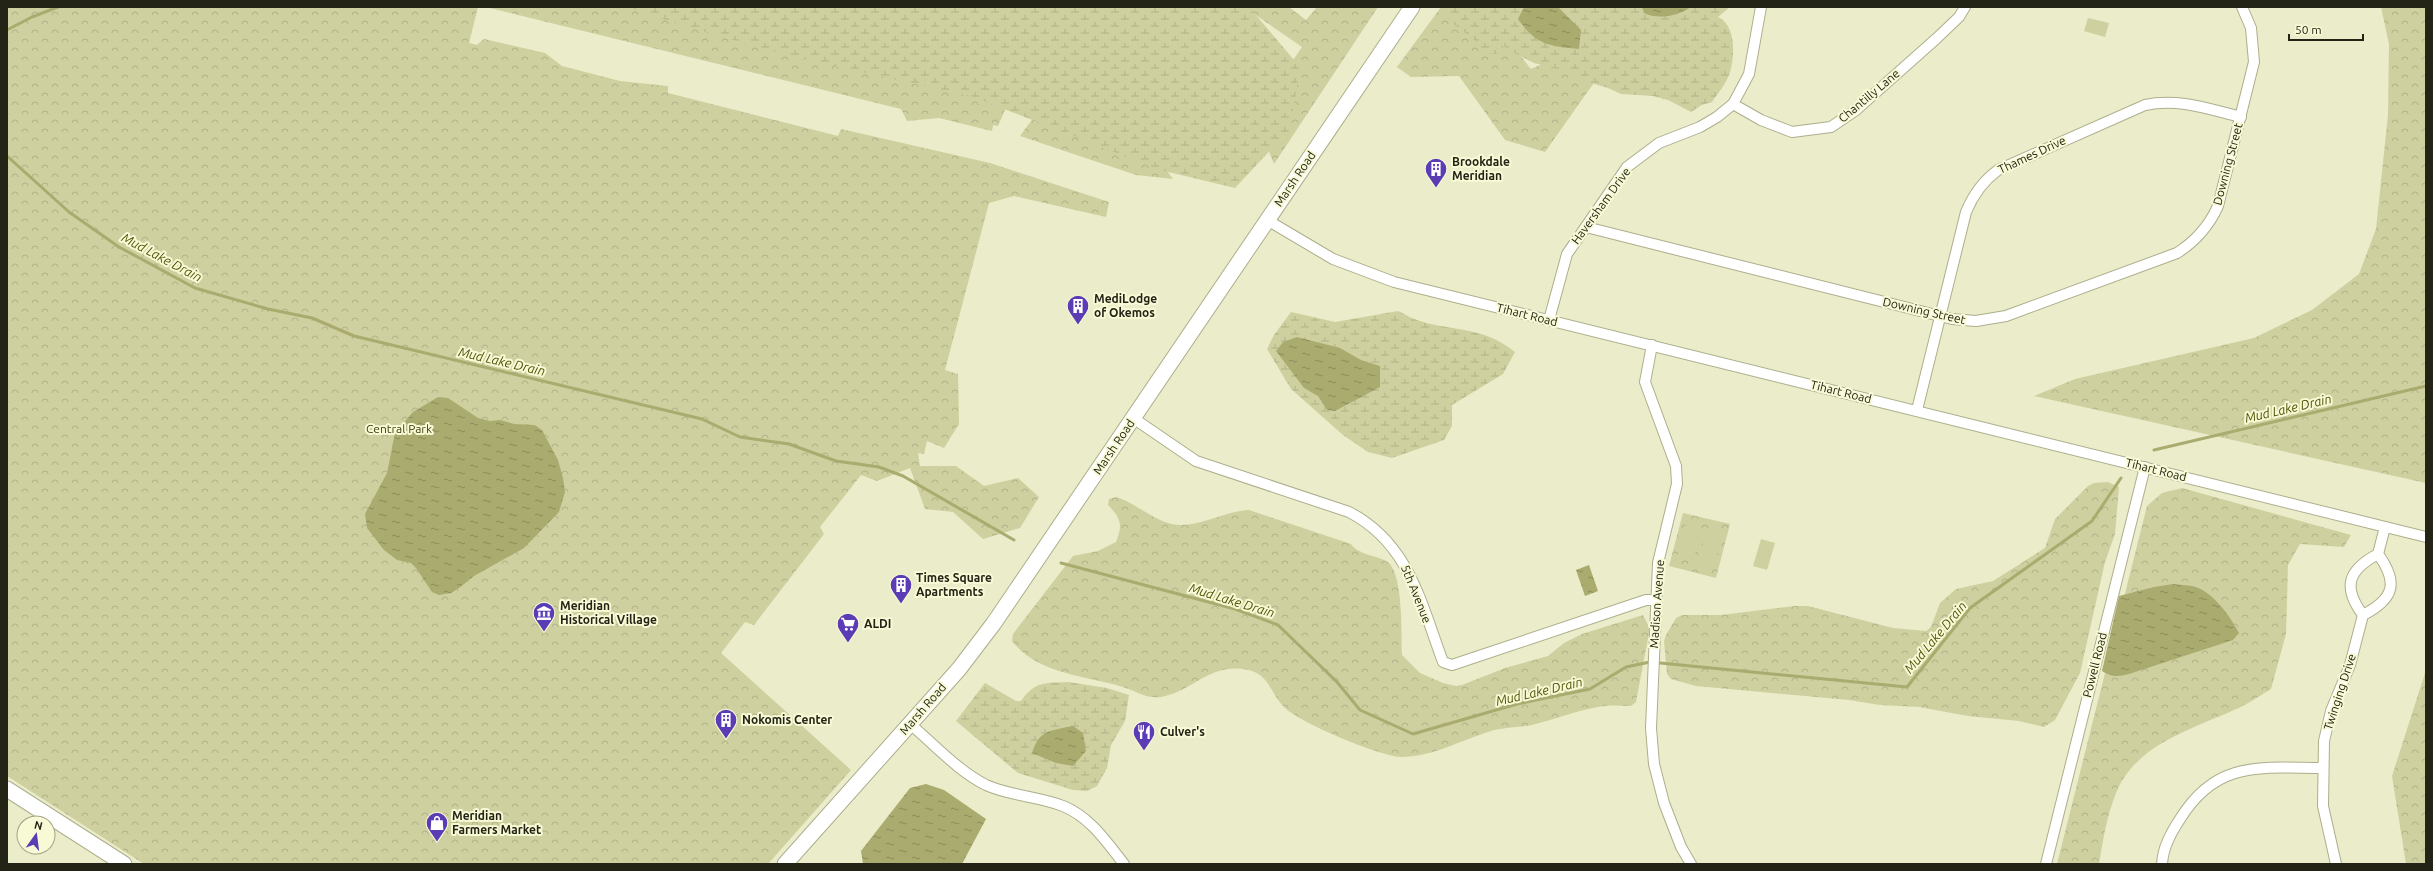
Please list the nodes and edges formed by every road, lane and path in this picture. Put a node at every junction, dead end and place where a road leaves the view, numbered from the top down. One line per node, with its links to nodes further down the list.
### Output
1 (1412, 7): 7 (main road, Marsh Road)
2 (1761, 7): 5 (street, Haversham Drive)
3 (1965, 7): 5 (street, Chantilly Lane)
4 (2242, 7): 6 (street, Downing Street)
5 (1733, 104): 8 (street, Haversham Drive)
6 (2241, 117): 9 (street, Downing Street); 9 (street, Thames Drive)
7 (1267, 220): 10 (street, Tihart Road); 13 (main road, Marsh Road)
8 (1586, 227): 9 (street, Downing Street); 10 (street, Haversham Drive)
9 (1940, 316): 12 (street, Thames Drive)
10 (1549, 320): 11 (street, Tihart Road)
11 (1652, 346): 12 (street, Tihart Road); 18 (street, Madison Avenue)
12 (1917, 410): 14 (street, Tihart Road)
13 (1133, 418): 18 (street, 5th Avenue); 20 (main road, Marsh Road)
14 (2145, 467): 15 (street, Tihart Road); 27 (street, Powell Road)
15 (2385, 527): 16 (street, Tihart Road); 17 (street)
16 (2426, 537)
17 (2378, 554): 19 (street); 19 (street)
18 (1656, 600): 26 (street, Madison Avenue)
19 (2363, 615): 21 (street, Twinging Drive)
20 (910, 724): 24 (main road, Marsh Road); 25 (street)
21 (2323, 768): 28 (street); 29 (street, Twinging Drive)
22 (7, 789): 23 (main road)
23 (124, 864)
24 (785, 864)
25 (1124, 864)
26 (1691, 864)
27 (2046, 864)
28 (2162, 864)
29 (2336, 864)

